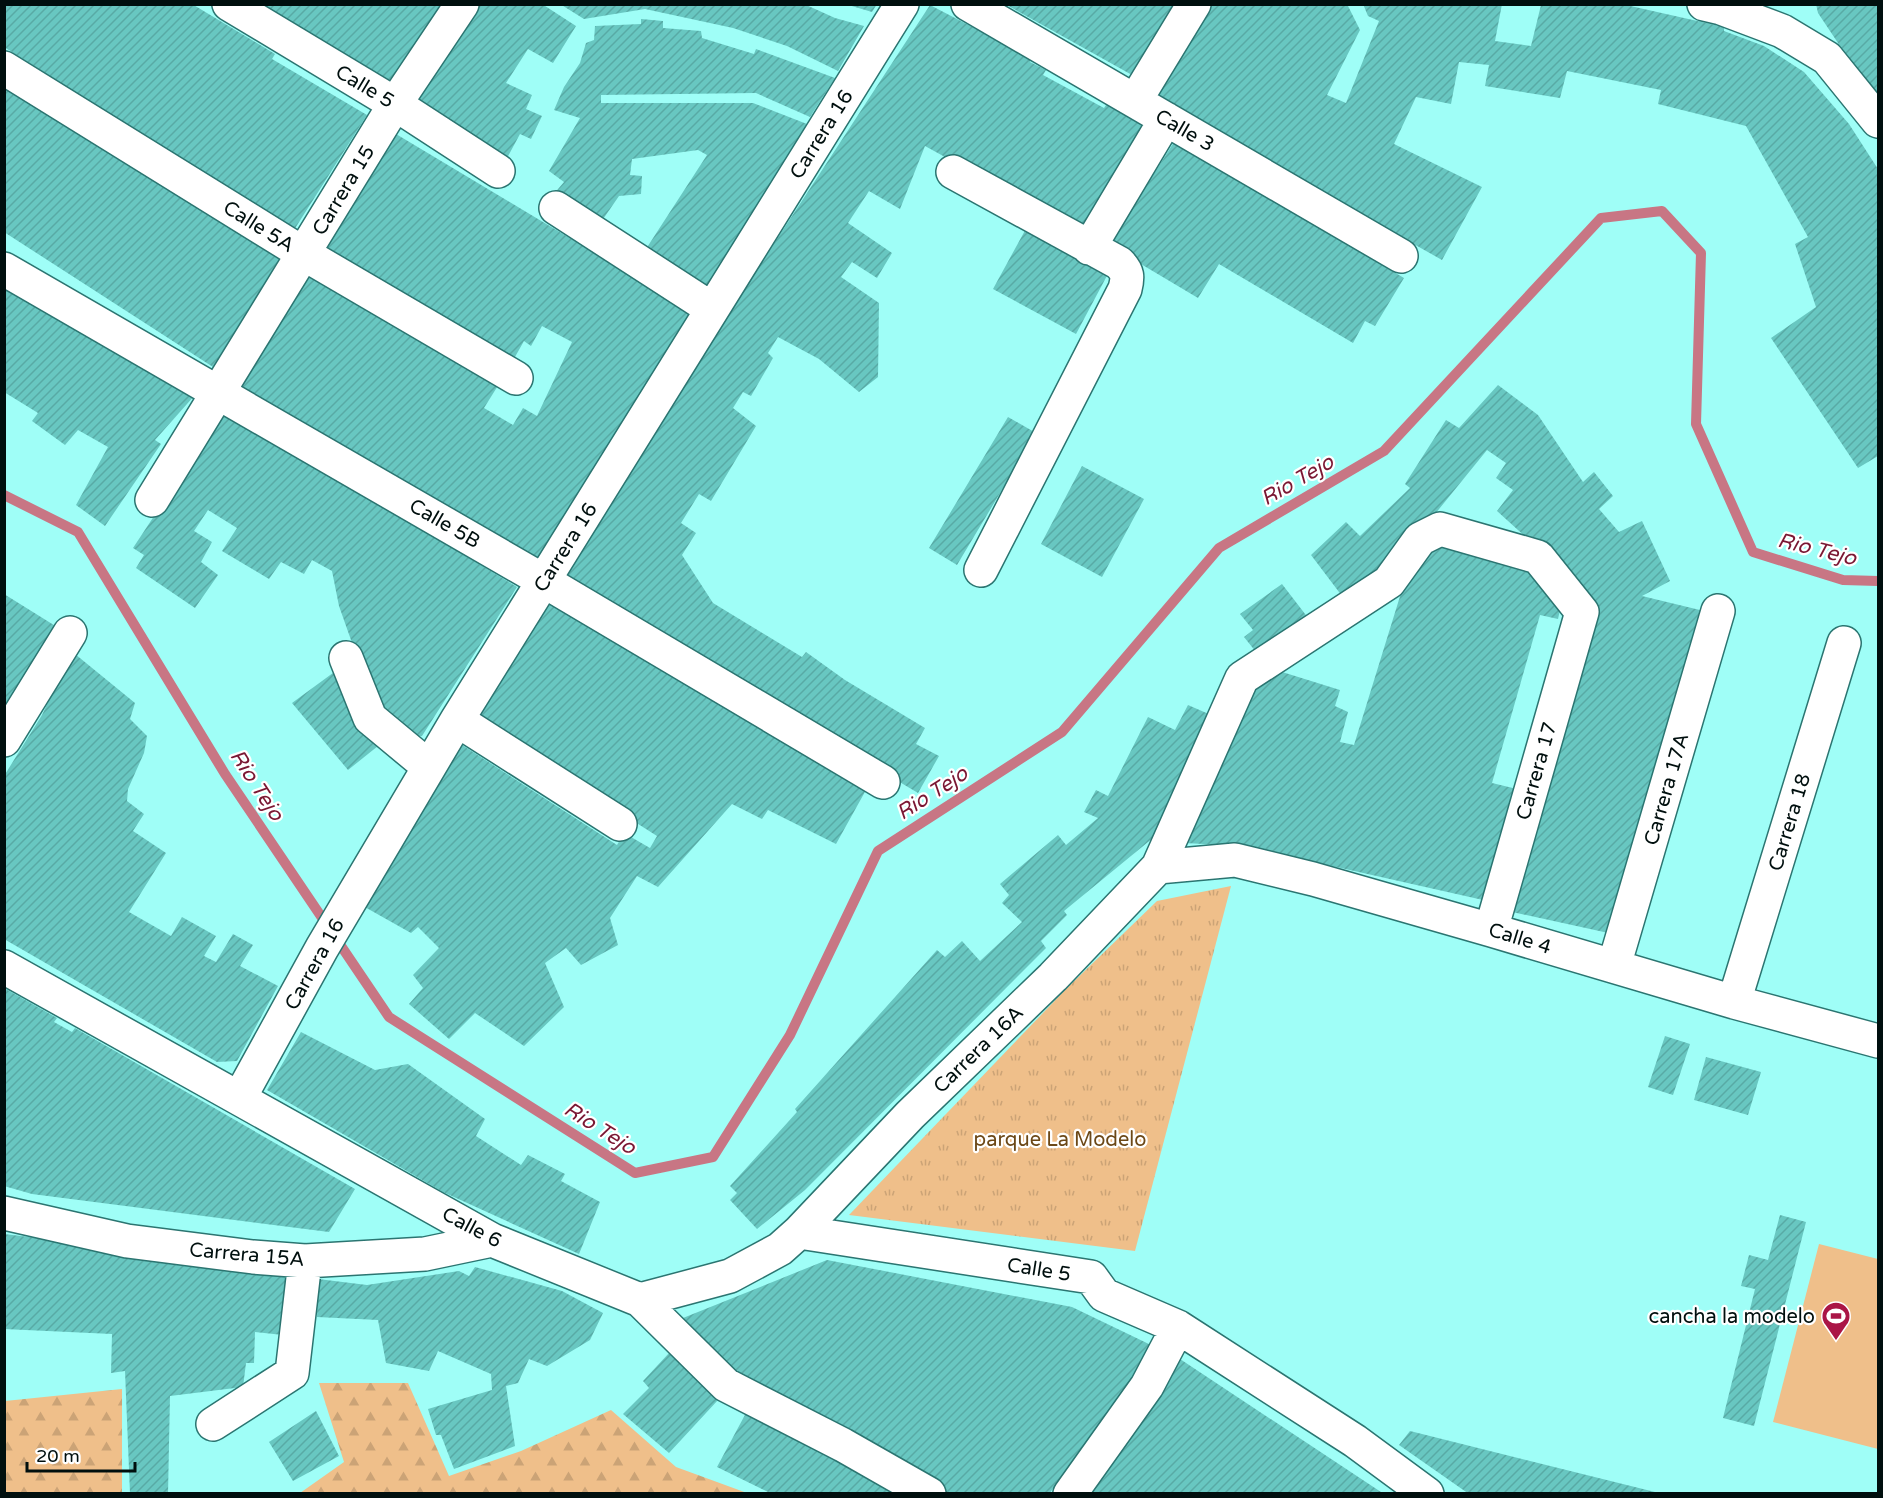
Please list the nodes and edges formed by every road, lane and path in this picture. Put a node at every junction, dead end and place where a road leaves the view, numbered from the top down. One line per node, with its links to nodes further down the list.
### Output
1 (229, 4): 10 (street, Calle 5)
2 (462, 4): 10 (street, Carrera 15)
3 (902, 4): 20 (street, Carrera 16)
4 (969, 4): 9 (street, Calle 3)
5 (1194, 4): 9 (street)
6 (1704, 4): 7 (street)
7 (1785, 18): 12 (street)
8 (4, 68): 17 (street, Calle 5A)
9 (1136, 101): 11 (street, Calle 3)
10 (395, 104): 13 (street, Calle 5); 17 (street, Carrera 15)
11 (1166, 119): 16 (street); 18 (street, Calle 3)
12 (1878, 121)
13 (498, 171)
14 (952, 172): 16 (street)
15 (556, 208): 20 (street)
16 (1089, 248): 24 (street)
17 (304, 254): 21 (street, Calle 5A); 22 (street, Carrera 15)
18 (1401, 256)
19 (4, 268): 22 (street, Calle 5B)
20 (712, 309): 25 (street, Carrera 16)
21 (516, 378)
22 (218, 391): 23 (street, Carrera 15); 25 (street, Calle 5B)
23 (152, 500)
24 (981, 570)
25 (544, 581): 31 (street, Carrera 16); 34 (street, Calle 5B)
26 (1718, 611): 38 (street, Carrera 17A)
27 (1582, 612): 36 (street, Carrera 16A); 37 (street, Carrera 17)
28 (70, 633): 32 (street)
29 (1844, 643): 40 (street, Carrera 18)
30 (346, 658): 33 (street)
31 (457, 720): 33 (street, Carrera 16); 35 (street)
32 (4, 740)
33 (429, 767): 42 (street, Carrera 16)
34 (883, 782)
35 (620, 824)
36 (1158, 867): 37 (street, Calle 4); 44 (street, Carrera 16A)
37 (1491, 930): 38 (street, Calle 4)
38 (1614, 966): 40 (street, Calle 4)
39 (4, 967): 42 (street, Calle 6)
40 (1734, 1002): 41 (street, Calle 4)
41 (1870, 1039)
42 (240, 1097): 45 (street, Calle 6)
43 (4, 1213): 46 (street, Carrera 15A)
44 (800, 1232): 47 (street); 48 (street, Calle 5)
45 (492, 1240): 46 (street, Carrera 15A); 47 (street, Calle 6)
46 (305, 1261): 49 (street)
47 (640, 1300): 50 (street, Calle 6)
48 (1178, 1327): 51 (street); 52 (street, Calle 5)
49 (213, 1424)
50 (929, 1494)
51 (1070, 1494)
52 (1427, 1494)

